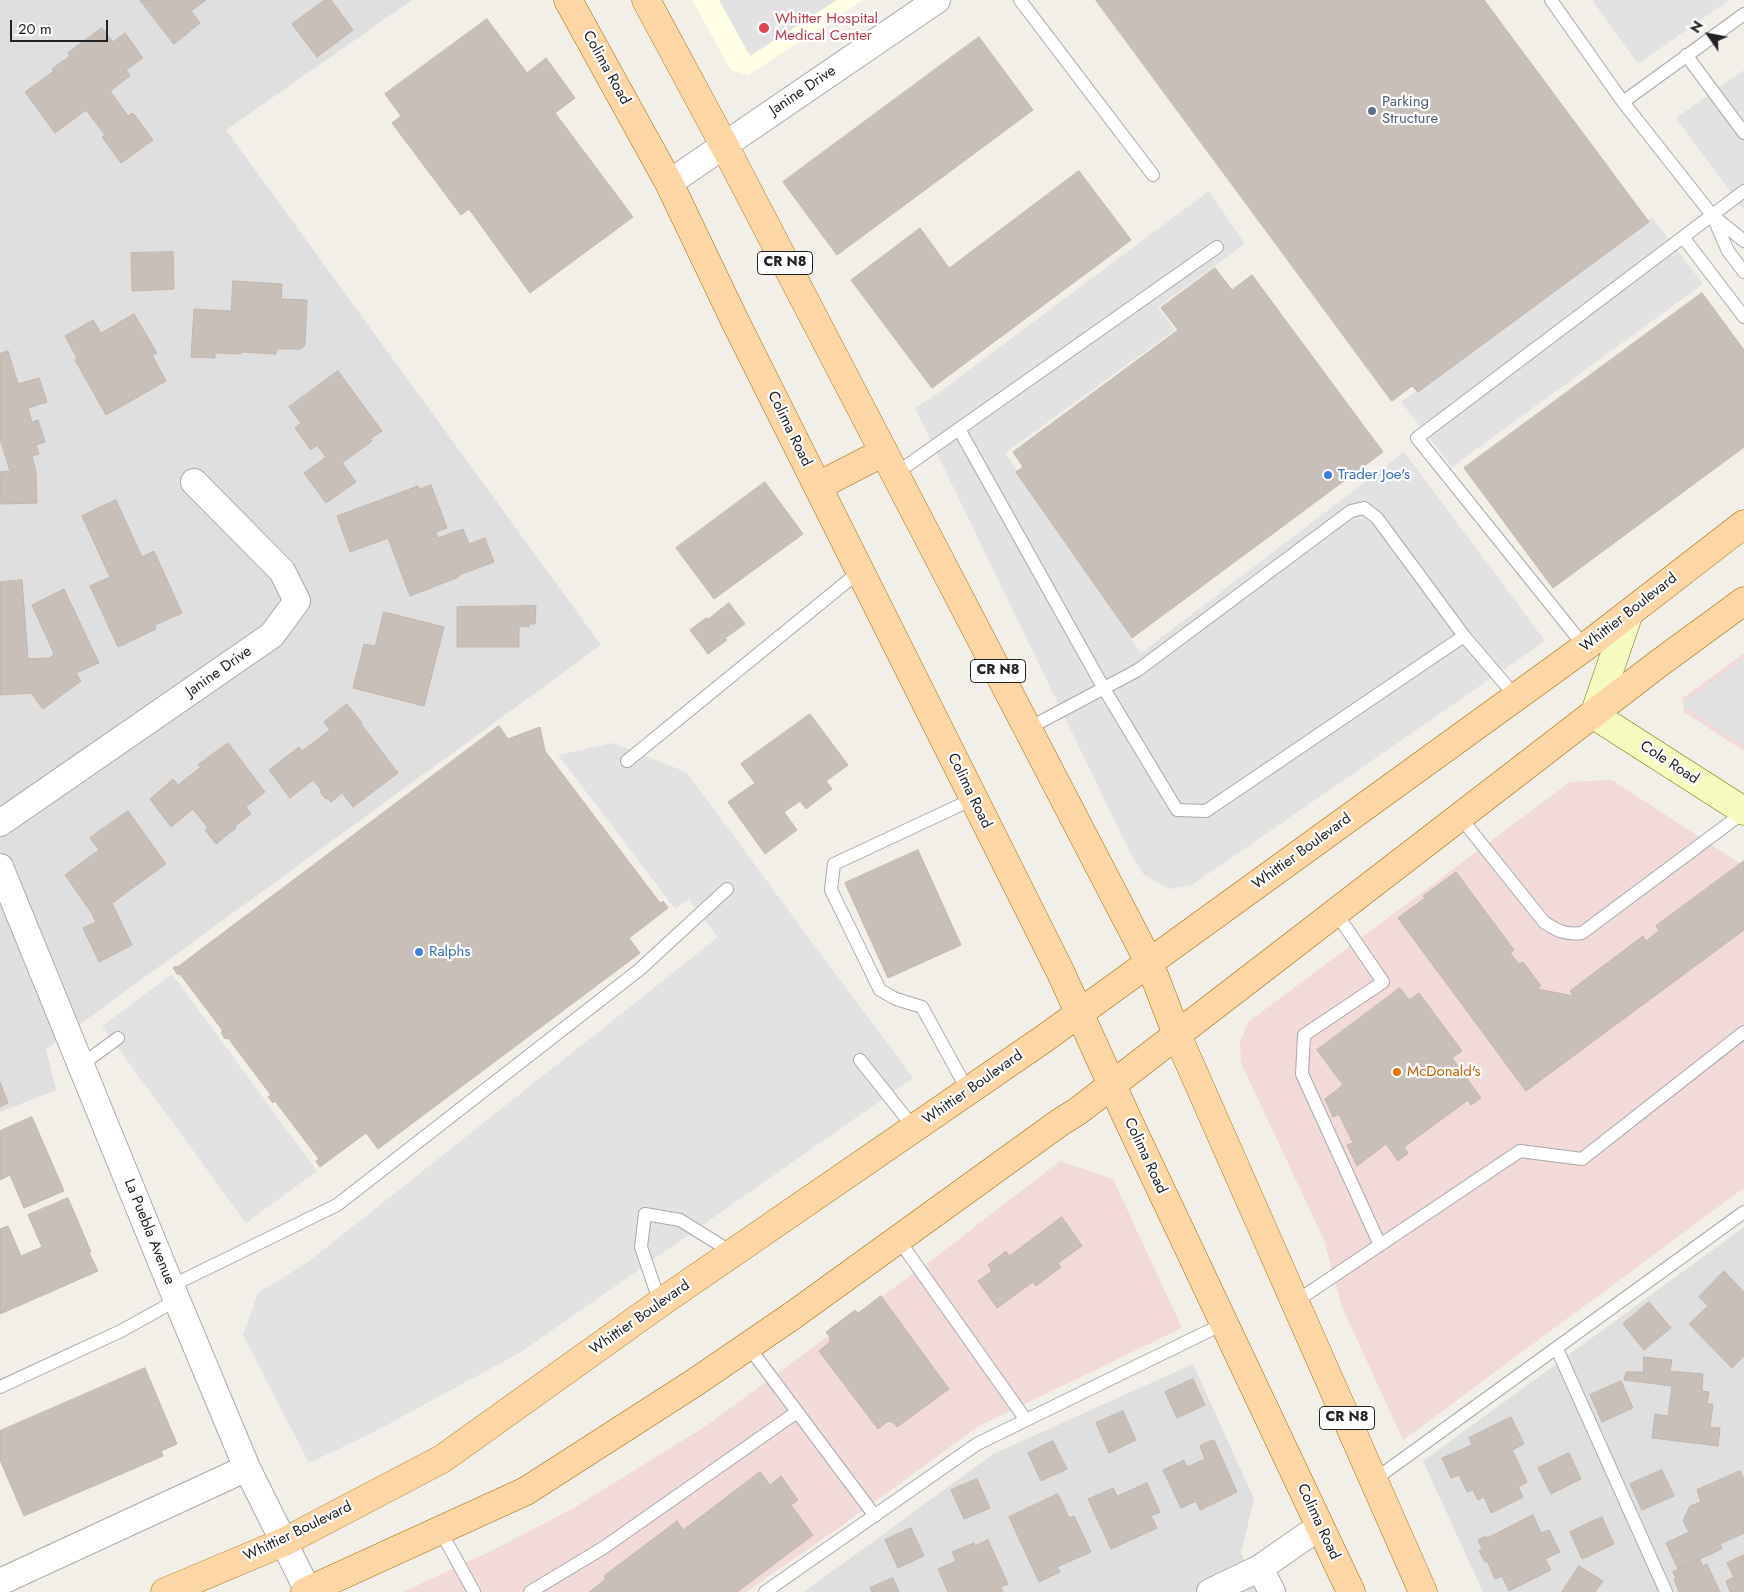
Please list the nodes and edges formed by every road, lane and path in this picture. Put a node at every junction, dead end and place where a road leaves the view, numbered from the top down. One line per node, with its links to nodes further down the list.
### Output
1 (568, 0): 12 (main road, Colima Road)
2 (646, 0): 10 (main road, CR N8)
3 (937, 0): 10 (street, Janine Drive)
4 (1020, 0): 11 (lane)
5 (1551, 0): 8 (lane)
6 (1744, 14): 7 (lane)
7 (1686, 55): 8 (lane); 9 (lane)
8 (1623, 102): 14 (lane)
9 (1744, 133)
10 (724, 145): 12 (street, Janine Drive); 21 (main road, CR N8)
11 (1153, 175)
12 (669, 183): 23 (main road, Colima Road)
13 (1744, 191): 14 (lane)
14 (1712, 215): 15 (lane); 16 (lane); 18 (lane)
15 (1683, 237): 19 (lane); 29 (lane)
16 (1744, 241)
17 (1218, 247): 20 (lane)
18 (1744, 272)
19 (1744, 317)
20 (959, 429): 21 (lane); 30 (lane)
21 (889, 463): 23 (main road); 33 (main road, CR N8)
22 (194, 482): 38 (street, Janine Drive)
23 (818, 486): 25 (main road, Colima Road)
24 (1744, 524): 27 (main road, Whittier Boulevard)
25 (860, 571): 34 (lane); 35 (main road, Colima Road)
26 (1744, 602): 32 (main road)
27 (1629, 613): 29 (main road, Whittier Boulevard); 32 (street)
28 (1464, 636): 30 (lane); 30 (lane); 31 (lane)
29 (1585, 647): 31 (main road, Whittier Boulevard)
30 (1103, 687): 33 (lane)
31 (1516, 697): 42 (main road, Whittier Boulevard)
32 (1594, 715): 36 (street, Cole Road); 37 (main road)
33 (1027, 729): 42 (main road, CR N8)
34 (627, 761)
35 (973, 799): 43 (main road, Colima Road); 50 (lane)
36 (1744, 811): 37 (lane)
37 (1460, 817): 41 (main road)
38 (0, 823)
39 (0, 867): 48 (street, La Puebla Avenue)
40 (728, 889): 56 (lane)
41 (1336, 913): 45 (main road); 54 (lane)
42 (1149, 962): 43 (main road, Whittier Boulevard); 45 (main road, CR N8)
43 (1079, 1014): 49 (main road, Colima Road); 50 (main road, Whittier Boulevard)
44 (1744, 1032): 54 (lane)
45 (1177, 1035): 49 (main road); 57 (main road, CR N8)
46 (118, 1038): 48 (lane)
47 (860, 1060): 51 (lane)
48 (80, 1065): 56 (street, La Puebla Avenue)
49 (1112, 1085): 53 (main road); 59 (main road, Colima Road)
50 (968, 1091): 51 (main road, Whittier Boulevard)
51 (914, 1128): 55 (main road, Whittier Boulevard)
52 (1744, 1212): 61 (lane)
53 (898, 1240): 60 (main road); 64 (lane)
54 (1380, 1245): 57 (lane)
55 (733, 1253): 58 (main road, Whittier Boulevard); 58 (lane)
56 (174, 1293): 62 (lane); 65 (street, La Puebla Avenue)
57 (1295, 1302): 66 (main road, CR N8)
58 (660, 1303): 70 (main road, Whittier Boulevard)
59 (1224, 1322): 64 (lane); 68 (main road, Colima Road)
60 (748, 1346): 63 (lane); 69 (main road)
61 (1557, 1349): 66 (lane); 82 (lane)
62 (0, 1387)
63 (797, 1412): 67 (lane); 76 (lane)
64 (1026, 1420): 67 (lane)
65 (247, 1468): 70 (street, La Puebla Avenue); 72 (street)
66 (1374, 1480): 81 (main road, CR N8)
67 (875, 1516): 77 (lane)
68 (1319, 1527): 71 (street); 80 (main road, Colima Road)
69 (440, 1530): 73 (main road); 75 (lane)
70 (284, 1542): 73 (street, La Puebla Avenue); 74 (main road, Whittier Boulevard)
71 (1260, 1568): 78 (street); 79 (street)
72 (0, 1582)
73 (306, 1591)
74 (165, 1592)
75 (474, 1592)
76 (530, 1592)
77 (765, 1592)
78 (1210, 1592)
79 (1272, 1592)
80 (1351, 1592)
81 (1424, 1592)
82 (1666, 1592)

